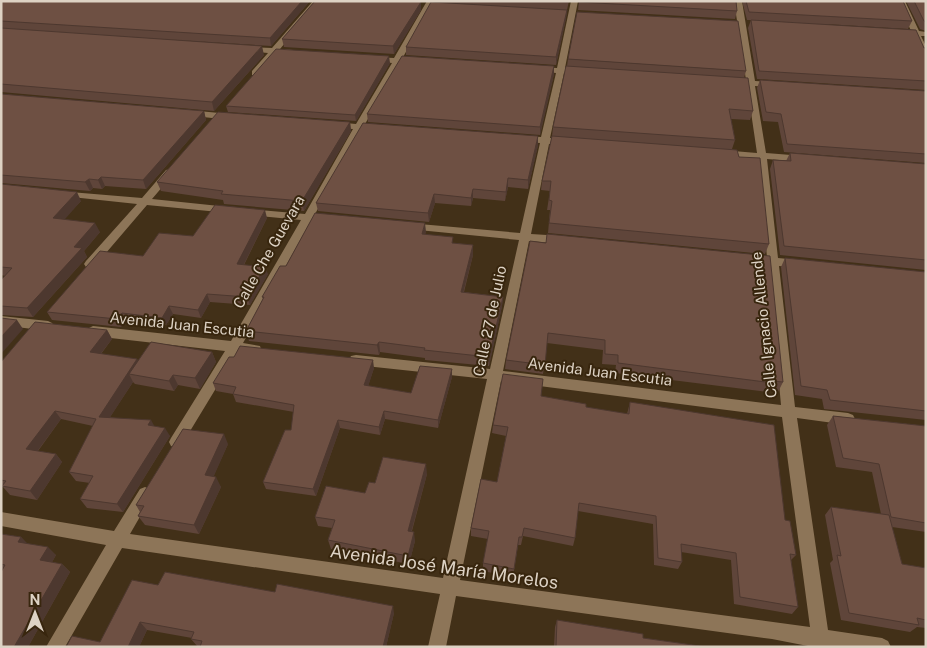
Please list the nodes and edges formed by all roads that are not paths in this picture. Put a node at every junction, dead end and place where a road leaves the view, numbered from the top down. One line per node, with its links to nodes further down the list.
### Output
1 (317, 1): 9 (street)
2 (738, 1): 20 (street, Calle Ignacio Allende)
3 (901, 1): 7 (street)
4 (428, 5): 13 (street, Calle Che Guevara)
5 (573, 11): 16 (street, Calle 27 de Julio)
6 (888, 32): 7 (street)
7 (922, 34): 11 (street)
8 (234, 48): 9 (street)
9 (274, 51): 10 (street); 18 (street)
10 (302, 53)
11 (926, 54)
12 (368, 58): 13 (street)
13 (396, 60): 14 (street); 25 (street, Calle Che Guevara)
14 (425, 62)
15 (531, 69): 16 (street)
16 (560, 71): 17 (street); 28 (street, Calle 27 de Julio)
17 (589, 73)
18 (249, 80)
19 (722, 81): 20 (street)
20 (750, 83): 21 (street); 31 (street, Calle Ignacio Allende)
21 (789, 86)
22 (178, 113): 23 (street)
23 (236, 118)
24 (321, 124): 25 (street)
25 (359, 127): 26 (street); 36 (street, Calle Che Guevara)
26 (388, 129)
27 (516, 138): 28 (street)
28 (545, 140): 29 (street); 39 (street, Calle 27 de Julio)
29 (575, 142)
30 (713, 152): 31 (street)
31 (762, 156): 32 (street); 42 (street, Calle Ignacio Allende)
32 (810, 160)
33 (175, 166): 35 (street)
34 (49, 192): 35 (street)
35 (144, 201): 36 (street); 44 (street)
36 (308, 217): 37 (street); 48 (street, Calle Che Guevara)
37 (337, 220)
38 (396, 225): 39 (street)
39 (525, 236): 40 (street); 51 (street, Calle 27 de Julio)
40 (573, 241)
41 (746, 259): 42 (street)
42 (775, 262): 43 (street); 52 (street, Calle Ignacio Allende)
43 (812, 265)
44 (81, 274)
45 (1, 320): 46 (street)
46 (57, 327)
47 (77, 329): 48 (street, Avenida Juan Escutia)
48 (234, 347): 49 (street, Avenida Juan Escutia); 54 (street, Calle Che Guevara)
49 (273, 351)
50 (340, 358): 51 (street, Avenida Juan Escutia)
51 (496, 375): 52 (street, Avenida Juan Escutia); 58 (street, Calle 27 de Julio)
52 (789, 413): 53 (street, Avenida Juan Escutia); 59 (street, Calle Ignacio Allende)
53 (858, 420)
54 (168, 456)
55 (152, 482): 57 (street)
56 (1, 519): 57 (street, Avenida José María Morelos)
57 (116, 540): 58 (street, Avenida José María Morelos); 60 (street)
58 (450, 589): 59 (street, Avenida José María Morelos); 61 (street, Calle 27 de Julio)
59 (820, 642): 62 (street, Avenida José María Morelos)
60 (55, 647)
61 (438, 647)
62 (882, 647)

